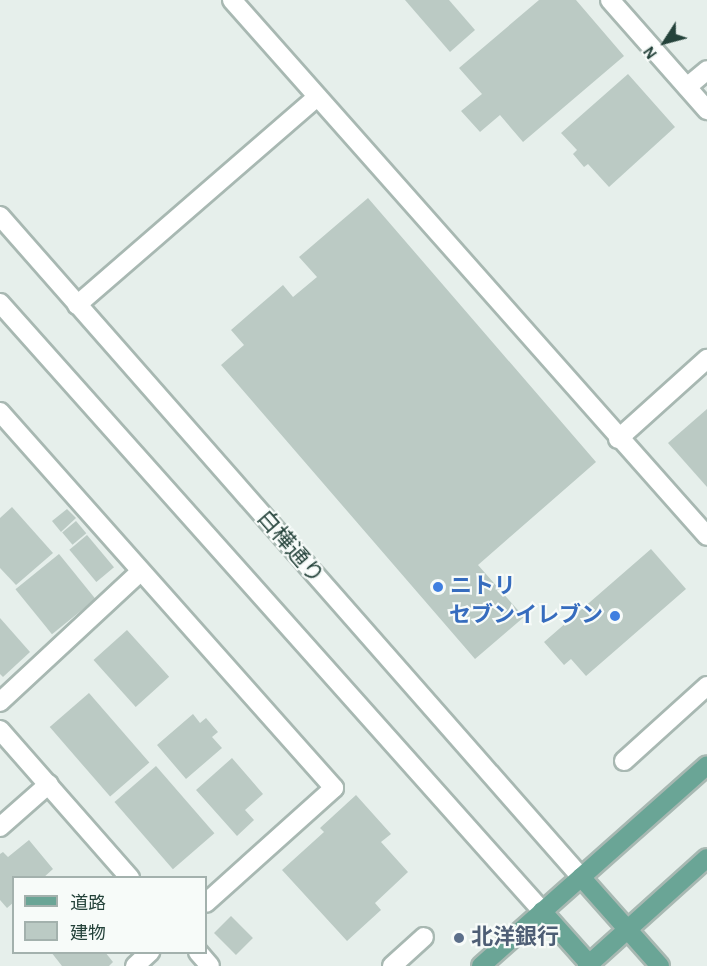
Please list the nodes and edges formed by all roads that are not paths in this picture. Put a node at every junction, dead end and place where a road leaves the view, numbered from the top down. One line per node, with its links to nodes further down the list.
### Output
1 (232, 0): 5 (street)
2 (610, 0): 4 (street)
3 (707, 70): 4 (street)
4 (687, 87): 6 (street)
5 (317, 97): 9 (street); 12 (street)
6 (707, 110)
7 (0, 216): 9 (street, 白樺通り)
8 (0, 303): 26 (street)
9 (77, 304): 24 (street, 白樺通り)
10 (707, 359): 12 (street)
11 (0, 412): 14 (street)
12 (618, 439): 13 (street)
13 (707, 536)
14 (141, 571): 16 (street); 25 (street)
15 (707, 686): 18 (street)
16 (0, 702)
17 (0, 730): 20 (street)
18 (624, 761)
19 (707, 765): 24 (main road)
20 (49, 784): 21 (street); 23 (street)
21 (0, 827)
22 (707, 858): 27 (main road)
23 (128, 876)
24 (581, 877): 26 (main road); 27 (main road)
25 (207, 902)
26 (542, 911): 31 (main road); 35 (main road)
27 (627, 929): 31 (main road); 36 (main road)
28 (424, 937): 34 (street)
29 (148, 954): 32 (street)
30 (200, 954): 33 (street)
31 (589, 965)
32 (135, 966)
33 (210, 966)
34 (392, 966)
35 (481, 966)
36 (660, 966)

